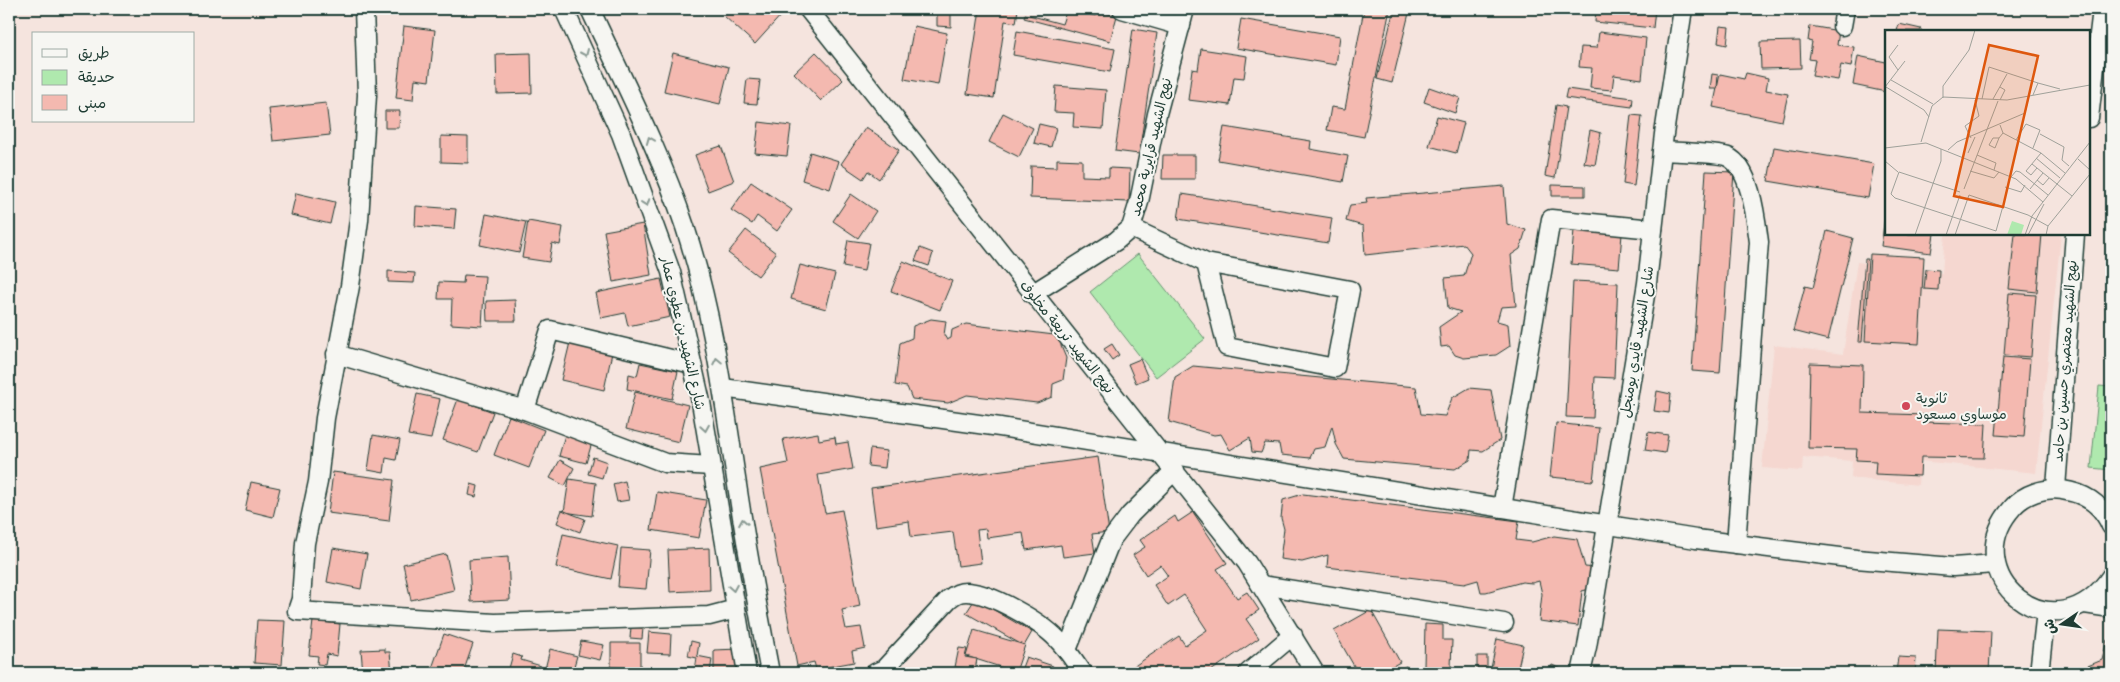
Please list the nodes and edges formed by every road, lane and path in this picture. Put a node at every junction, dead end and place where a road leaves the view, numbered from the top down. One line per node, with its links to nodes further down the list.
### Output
1 (364, 9): 17 (street)
2 (564, 9): 18 (street, شارع الشهيد بن عطوي عمار, one-way to 18)
3 (590, 9): 19 (street, شارع الشهيد بن عطوي عمار, one-way to 3)
4 (808, 9): 16 (street, نهج الشهيد تريعة مخلوف)
5 (1122, 9): 9 (street)
6 (1185, 9): 9 (street, نهج الشهيد قرايرية محمد)
7 (1683, 9): 11 (street, شارع الشهيد قايدي بومنجل)
8 (2102, 9): 10 (street)
9 (1181, 26): 12 (street, نهج الشهيد قرايرية محمد)
10 (2090, 110)
11 (1662, 151): 13 (street, شارع الشهيد قايدي بومنجل); 30 (street)
12 (1131, 228): 15 (street); 16 (street, نهج الشهيد قرايرية محمد)
13 (1653, 229): 27 (street); 28 (street, شارع الشهيد قايدي بومنجل)
14 (2075, 235): 24 (street, نهج الشهيد معنصري حسين بن حامد)
15 (1206, 263): 15 (street)
16 (1032, 294): 21 (street, نهج الشهيد تريعة مخلوف)
17 (336, 354): 20 (street); 36 (street)
18 (692, 364): 20 (street); 22 (street, شارع الشهيد بن عطوي عمار, one-way to 22)
19 (723, 388): 21 (street); 42 (street, شارع الشهيد بن عطوي عمار, one-way to 19)
20 (525, 410): 22 (street)
21 (1162, 453): 23 (street, نهج الشهيد تريعة مخلوف); 27 (street)
22 (711, 466): 36 (street, شارع الشهيد بن عطوي عمار, one-way to 36)
23 (1175, 470): 33 (street, نهج الشهيد تريعة مخلوف); 40 (street)
24 (2056, 488): 25 (street); 31 (street)
25 (2094, 502): 26 (street); 29 (street)
26 (2111, 503)
27 (1502, 508): 28 (street)
28 (1608, 524): 30 (street); 47 (street, شارع الشهيد قايدي بومنجل)
29 (2111, 526)
30 (1736, 544): 31 (street)
31 (1996, 564): 37 (street)
32 (2111, 576): 34 (street)
33 (1261, 585): 38 (street); 39 (street, نهج الشهيد تريعة مخلوف)
34 (2085, 604): 35 (street); 37 (street)
35 (2111, 608)
36 (736, 610): 41 (street, شارع الشهيد بن عطوي عمار)
37 (2046, 611): 48 (street)
38 (1504, 622)
39 (1293, 635): 45 (street); 46 (street, نهج الشهيد تريعة مخلوف)
40 (1067, 650): 43 (street); 44 (street)
41 (747, 673)
42 (770, 673)
43 (875, 673)
44 (1083, 673)
45 (1248, 673)
46 (1315, 673)
47 (1580, 673)
48 (2039, 673)

